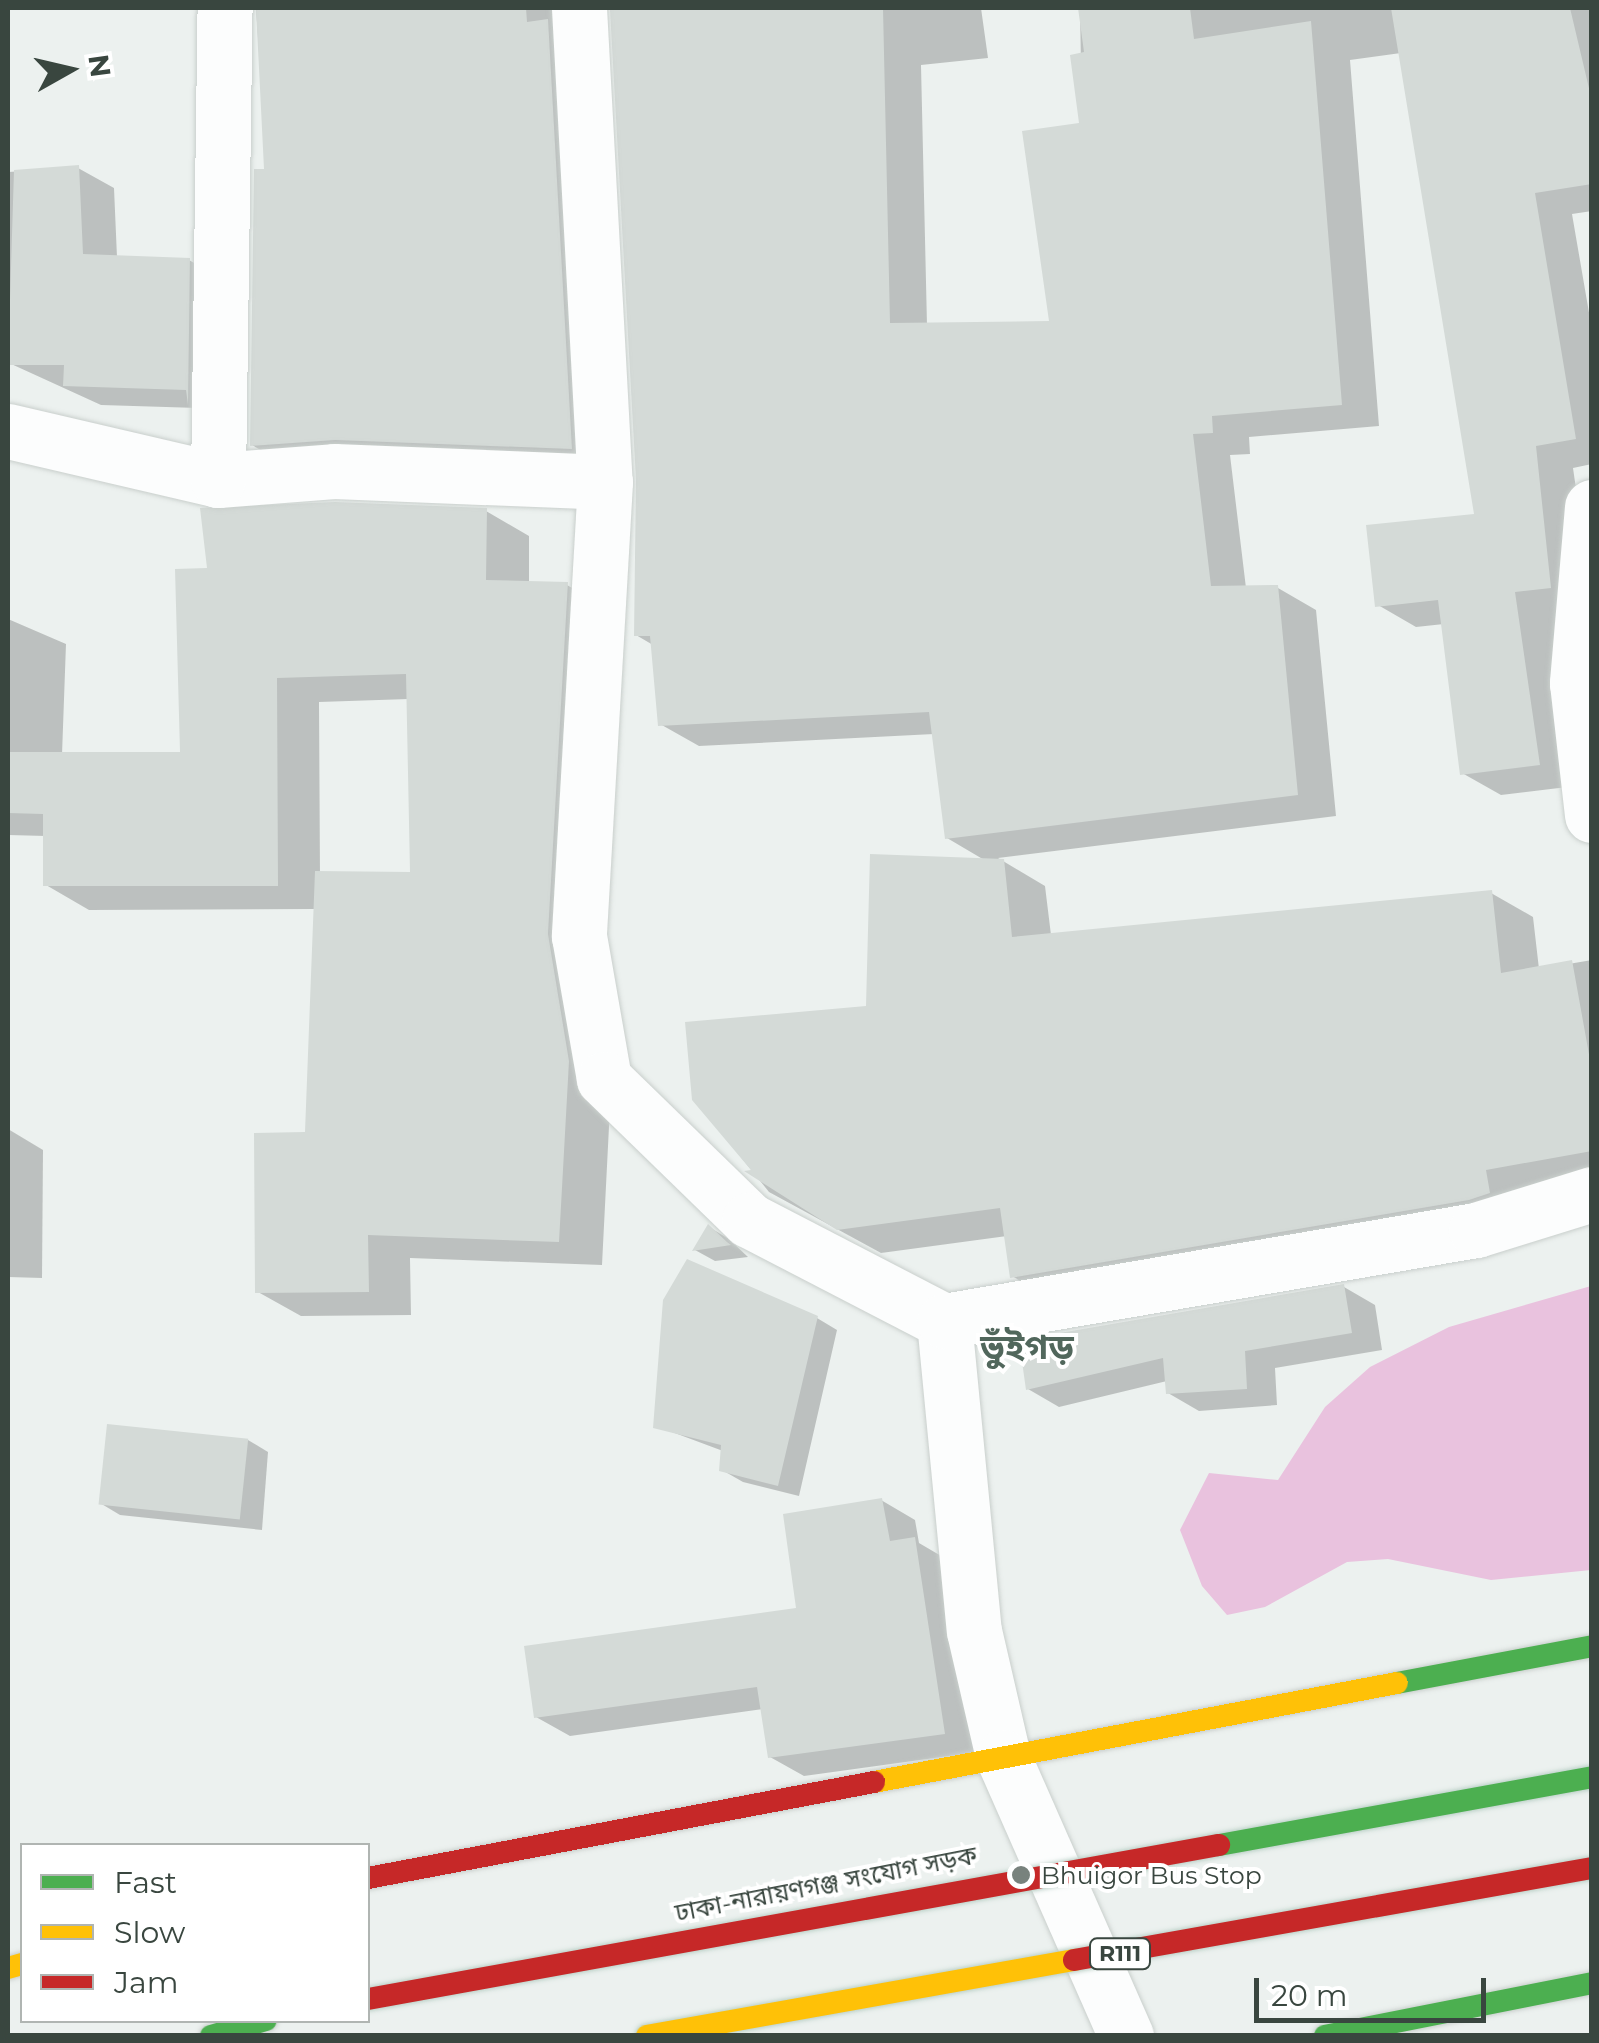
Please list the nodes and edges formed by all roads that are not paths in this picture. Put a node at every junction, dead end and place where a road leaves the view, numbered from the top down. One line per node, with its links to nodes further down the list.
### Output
1 (226, 8): 4 (street)
2 (579, 8): 5 (street)
3 (8, 431): 4 (street)
4 (218, 480): 5 (street)
5 (605, 482): 9 (street)
6 (1592, 507): 7 (street)
7 (1592, 814)
8 (1592, 1194): 9 (street)
9 (944, 1321): 11 (street)
10 (1592, 1646): 11 (main road)
11 (1003, 1756): 14 (main road); 20 (street)
12 (1592, 1777): 16 (main road, ঢাকা-নারায়ণগঞ্জ সংযোগ সড়ক, bridge)
13 (1592, 1868): 19 (main road, R111, bridge)
14 (370, 1878)
15 (1592, 1983): 21 (main road)
16 (370, 1999)
17 (256, 2023): 18 (main road)
18 (211, 2036)
19 (647, 2036)
20 (1126, 2036)
21 (1325, 2036)

